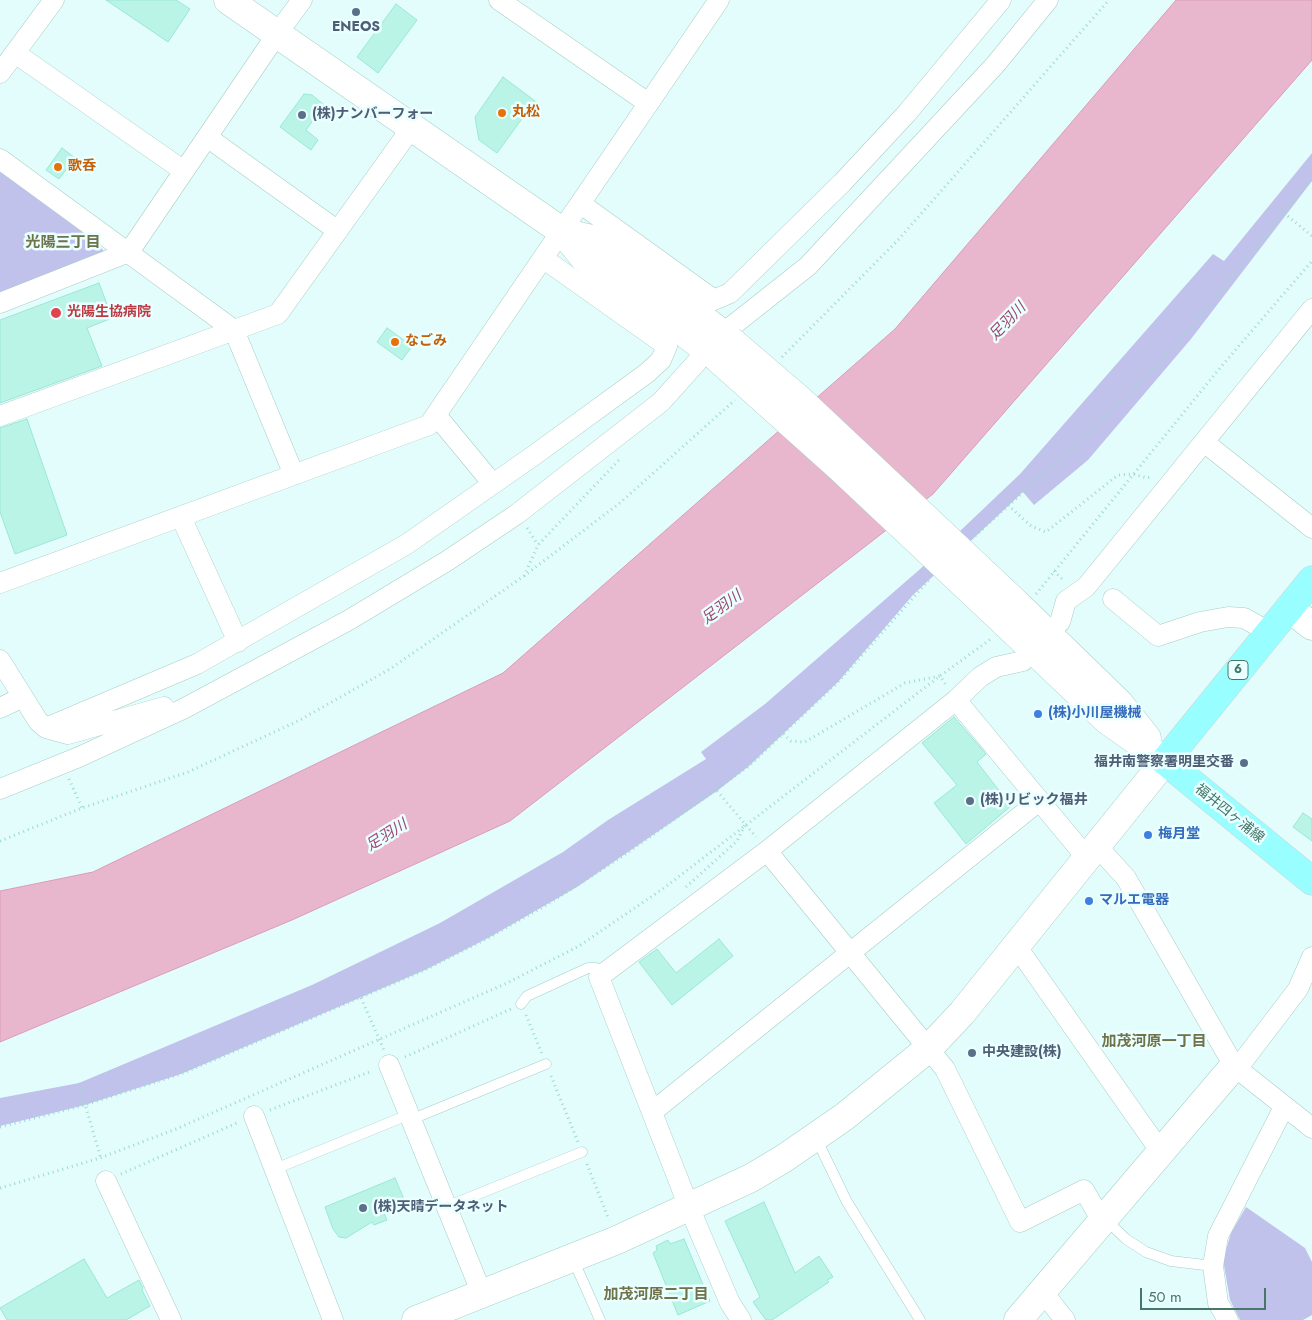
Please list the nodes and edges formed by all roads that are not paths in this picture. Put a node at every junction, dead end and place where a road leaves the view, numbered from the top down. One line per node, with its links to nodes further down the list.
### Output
1 (54, 0): 9 (street)
2 (228, 0): 8 (street)
3 (302, 0): 8 (street)
4 (499, 0): 11 (street)
5 (719, 0): 11 (street)
6 (1001, 0): 16 (street)
7 (1048, 0): 24 (street)
8 (277, 34): 12 (street); 13 (street)
9 (15, 53): 10 (street); 15 (street)
10 (0, 73)
11 (648, 103): 16 (street)
12 (412, 127): 17 (street); 18 (street)
13 (207, 137): 15 (street); 17 (street)
14 (0, 158): 19 (street)
15 (184, 171): 19 (street)
16 (581, 204): 18 (street)
17 (338, 231): 23 (street)
18 (562, 232): 20 (street); 24 (street)
19 (130, 252): 21 (street); 23 (street)
20 (544, 259): 25 (street); 29 (street)
21 (0, 303)
22 (1312, 309): 27 (street)
23 (234, 330): 26 (street); 28 (street)
24 (719, 345): 45 (street); 47 (street, bridge)
25 (436, 415): 28 (street); 29 (street)
26 (0, 416)
27 (1204, 442): 31 (street); 36 (street)
28 (294, 475): 30 (street)
29 (493, 484): 39 (street)
30 (181, 517): 33 (street); 39 (street)
31 (1312, 528)
32 (1312, 580): 35 (main road, 6)
33 (0, 583)
34 (1113, 599): 38 (street)
35 (1289, 608): 37 (street); 38 (main road, 6)
36 (1060, 622)
37 (1312, 626)
38 (1269, 632): 47 (main road, 6)
39 (238, 642): 46 (street)
40 (0, 660): 42 (street)
41 (1023, 661): 43 (street)
42 (23, 697): 44 (street); 46 (street)
43 (956, 700): 49 (street); 50 (street)
44 (0, 708)
45 (183, 709): 46 (street); 48 (street)
46 (46, 728)
47 (1165, 761): 51 (street); 52 (main road, 福井四ヶ浦線)
48 (0, 789)
49 (1039, 800): 51 (street); 54 (street)
50 (767, 851): 54 (street); 56 (street)
51 (1092, 852): 53 (street); 61 (street)
52 (1312, 881)
53 (1017, 947): 58 (street); 69 (street)
54 (850, 952): 58 (street); 63 (street)
55 (1312, 957): 61 (street)
56 (600, 977): 57 (lane); 63 (street)
57 (521, 1004)
58 (929, 1048): 67 (street); 74 (street)
59 (546, 1064): 65 (lane)
60 (389, 1065): 65 (street)
61 (1235, 1068): 62 (street); 69 (street)
62 (1284, 1107): 66 (street); 76 (street)
63 (652, 1112): 73 (street)
64 (254, 1116): 70 (street)
65 (409, 1117): 70 (lane); 72 (street)
66 (1312, 1128)
67 (816, 1138): 73 (street); 84 (lane)
68 (582, 1152): 72 (lane)
69 (1161, 1152): 74 (street)
70 (275, 1169): 80 (street)
71 (106, 1181): 79 (street)
72 (446, 1207): 78 (street)
73 (689, 1207): 75 (street); 83 (street)
74 (1103, 1220): 76 (lane); 77 (street)
75 (572, 1257): 78 (street); 82 (lane)
76 (1213, 1266): 87 (street)
77 (1042, 1291): 85 (street); 86 (street)
78 (482, 1294): 81 (street)
79 (171, 1320)
80 (334, 1320)
81 (416, 1320)
82 (600, 1320)
83 (742, 1320)
84 (920, 1320)
85 (1018, 1320)
86 (1065, 1320)
87 (1228, 1320)

